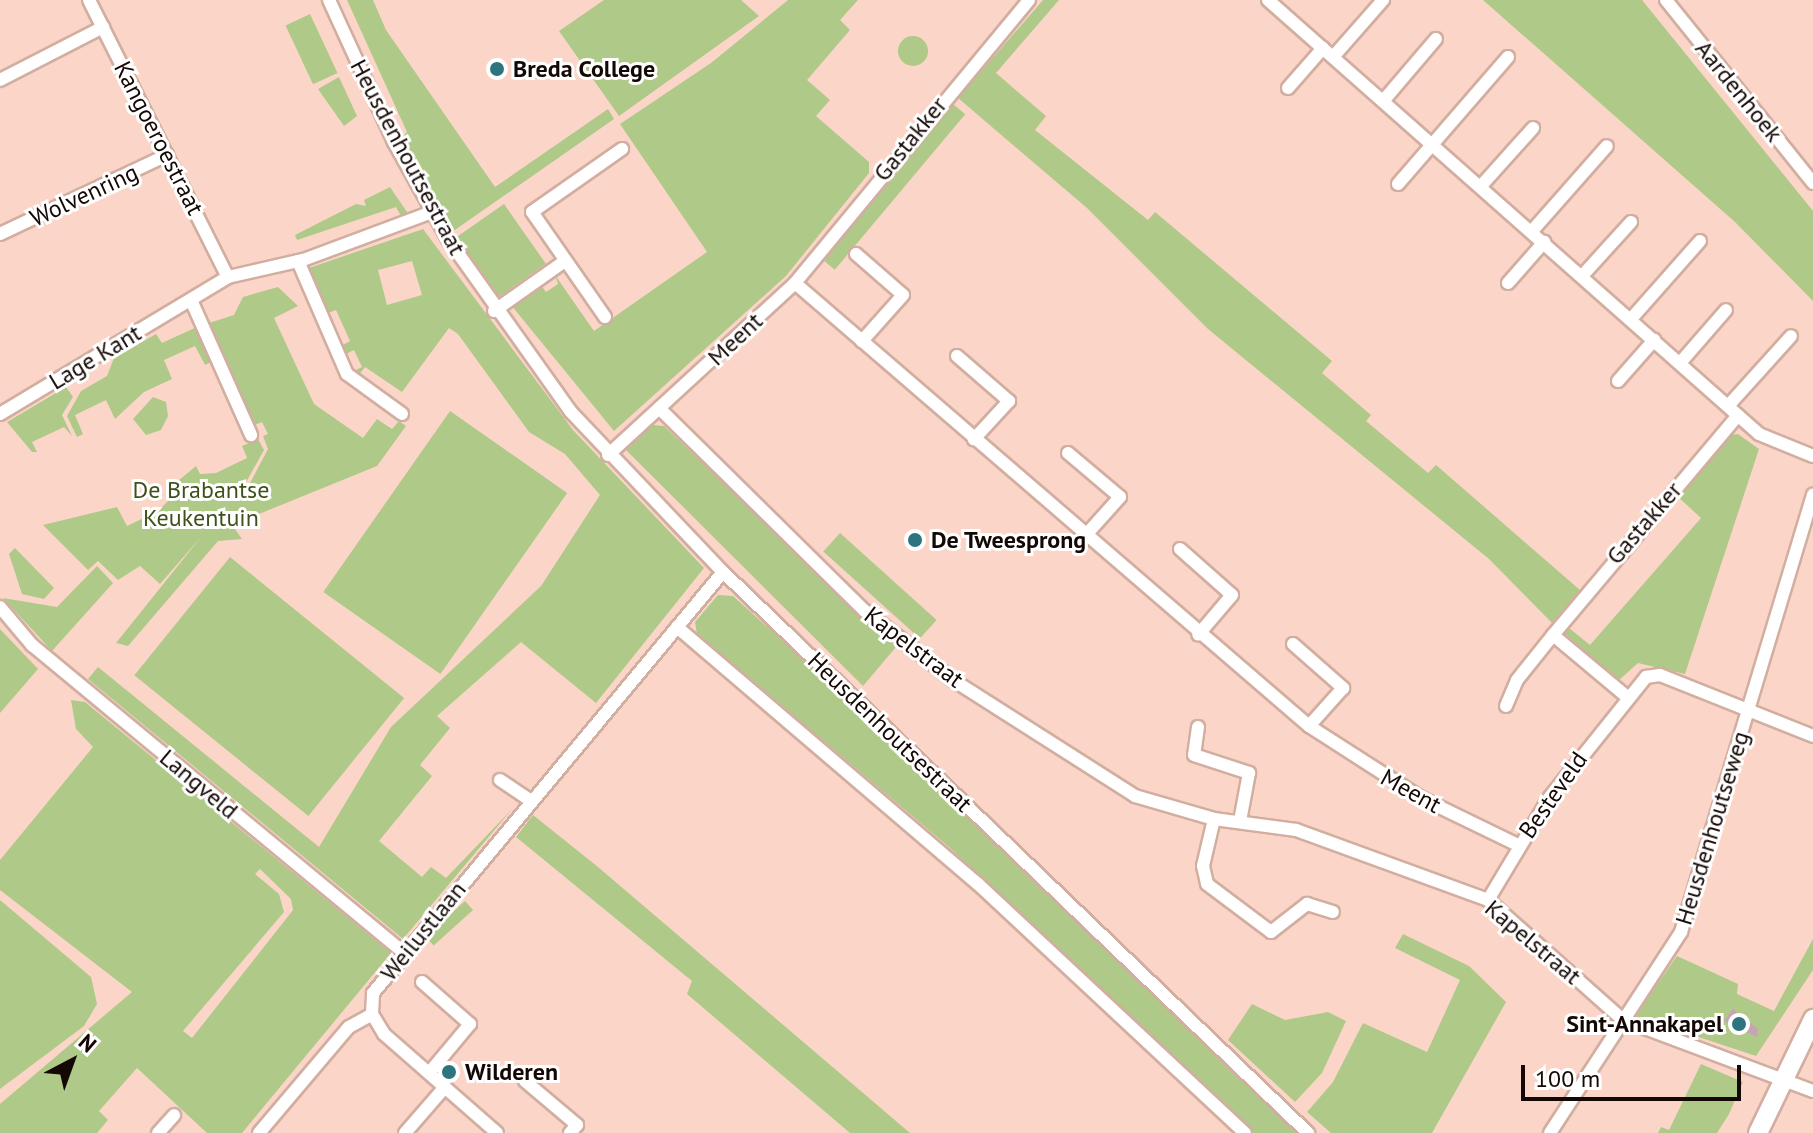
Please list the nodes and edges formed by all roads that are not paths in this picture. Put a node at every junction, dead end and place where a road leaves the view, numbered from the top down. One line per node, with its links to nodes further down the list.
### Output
1 (89, 0): 9 (street, Kangoeroestraat)
2 (329, 0): 24 (street, Heusdenhoutsestraat)
3 (1029, 0): 35 (street, Gastakker)
4 (1268, 0): 8 (street)
5 (1292, 0): 8 (street)
6 (1383, 0): 11 (street)
7 (1666, 0): 21 (street, Aardenhoek)
8 (1282, 12): 11 (street)
9 (103, 27): 13 (street); 20 (street, Kangoeroestraat)
10 (1436, 39): 15 (street)
11 (1328, 52): 14 (street); 15 (street)
12 (1508, 57): 17 (street)
13 (0, 80)
14 (1288, 88)
15 (1384, 100): 17 (street)
16 (1533, 128): 23 (street)
17 (1433, 144): 22 (street); 23 (street)
18 (1607, 146): 26 (street)
19 (622, 149): 32 (street)
20 (167, 155): 27 (street, Wolvenring); 34 (street, Kangoeroestraat)
21 (1813, 183)
22 (1398, 184)
23 (1481, 186): 26 (street)
24 (432, 212): 31 (street, Lage Kant); 39 (street, Heusdenhoutsestraat)
25 (1631, 222): 33 (street)
26 (1532, 231): 29 (street)
27 (0, 234)
28 (1700, 241): 41 (street)
29 (1544, 242): 33 (street); 36 (street)
30 (856, 254): 44 (street)
31 (298, 261): 34 (street, Lage Kant); 51 (street)
32 (565, 261): 39 (street); 40 (street)
33 (1582, 276): 41 (street)
34 (228, 277): 37 (street, Lage Kant)
35 (795, 283): 44 (street, Meent); 48 (street, Meent)
36 (1508, 283)
37 (191, 300): 50 (street, Lage Kant); 52 (street)
38 (1726, 310): 46 (street)
39 (494, 311): 55 (street, Heusdenhoutsestraat)
40 (605, 317)
41 (1631, 319): 43 (street)
42 (1791, 336): 49 (street, Gastakker)
43 (1654, 340): 46 (street); 47 (street)
44 (862, 341): 53 (street, Meent)
45 (957, 356): 53 (street)
46 (1680, 363): 49 (street)
47 (1618, 381)
48 (659, 408): 55 (street, Meent); 74 (street, Kapelstraat)
49 (1733, 411): 56 (street); 64 (street, Gastakker)
50 (0, 414)
51 (402, 414)
52 (251, 435)
53 (974, 439): 58 (street, Meent)
54 (1068, 453): 58 (street)
55 (608, 455): 60 (street, Heusdenhoutsestraat)
56 (1813, 456)
57 (1813, 494): 68 (street, Heusdenhoutseweg)
58 (1085, 536): 63 (street, Meent)
59 (1180, 549): 63 (street)
60 (723, 572): 62 (street, Weilustlaan); 96 (street, Heusdenhoutsestraat)
61 (0, 607): 79 (street, Langveld)
62 (677, 627): 73 (street, Weilustlaan); 95 (street)
63 (1198, 635): 69 (street, Meent)
64 (1553, 635): 66 (street); 67 (street)
65 (1293, 644): 69 (street)
66 (1626, 696): 68 (street, Besteveld); 76 (street, Besteveld)
67 (1506, 706)
68 (1748, 709): 71 (street); 83 (street, Heusdenhoutseweg)
69 (1309, 726): 76 (street, Meent)
70 (1198, 727): 75 (street)
71 (1813, 736)
72 (500, 780): 73 (street)
73 (531, 801): 79 (street, Weilustlaan)
74 (1214, 819): 75 (street, Kapelstraat); 78 (street)
75 (1240, 821): 77 (street, Kapelstraat)
76 (1518, 845): 77 (street, Besteveld)
77 (1488, 900): 83 (street, Kapelstraat)
78 (1333, 912)
79 (405, 954): 81 (street, Weilustlaan)
80 (422, 982): 84 (street)
81 (372, 1014): 84 (street); 91 (street)
82 (1813, 1019): 85 (street)
83 (1623, 1020): 85 (street, Kapelstraat); 97 (street, Heusdenhoutseweg)
84 (429, 1073): 87 (street)
85 (1782, 1078): 88 (street, Kapelstraat); 98 (street); 99 (street)
86 (525, 1081): 94 (street)
87 (445, 1087): 92 (street); 93 (street)
88 (1813, 1091)
89 (174, 1115): 90 (street)
90 (158, 1133)
91 (259, 1133)
92 (405, 1133)
93 (497, 1133)
94 (570, 1133)
95 (1245, 1133)
96 (1308, 1133)
97 (1550, 1133)
98 (1743, 1133)
99 (1758, 1133)

